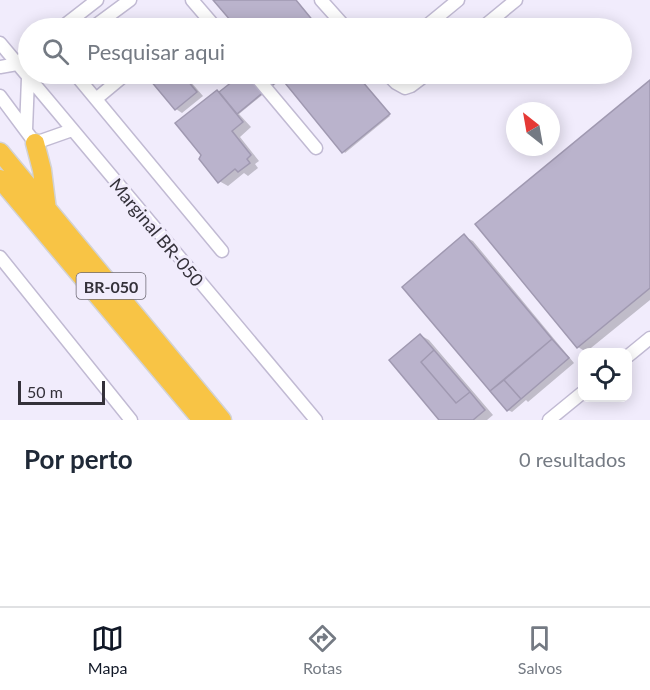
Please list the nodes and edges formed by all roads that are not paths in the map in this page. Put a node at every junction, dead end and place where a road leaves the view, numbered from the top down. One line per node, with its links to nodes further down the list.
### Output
1 (97, 0): 7 (street)
2 (130, 0): 8 (street)
3 (192, 0): 9 (street)
4 (321, 0): 10 (street)
5 (458, 0): 11 (street)
6 (516, 0): 12 (street)
7 (74, 18)
8 (106, 18)
9 (207, 18)
10 (337, 18)
11 (436, 18)
12 (494, 18)
13 (0, 43): 14 (street, Marginal BR-050)
14 (17, 64): 15 (street)
15 (0, 67)
16 (31, 84): 26 (street)
17 (37, 84): 25 (street, Marginal BR-050)
18 (83, 84): 24 (street)
19 (114, 84): 24 (street)
20 (262, 84): 27 (street)
21 (398, 84): 22 (street)
22 (414, 84)
23 (0, 96): 26 (street)
24 (96, 99): 31 (street)
25 (72, 130): 26 (street); 39 (street, Marginal BR-050)
26 (30, 137): 30 (highway)
27 (316, 148)
28 (0, 152): 30 (highway, BR-050)
29 (0, 179): 37 (highway, BR-050)
30 (46, 210): 38 (highway, BR-050)
31 (222, 250)
32 (0, 257): 36 (street)
33 (650, 338): 34 (street)
34 (632, 352)
35 (578, 396): 40 (street)
36 (131, 420)
37 (202, 420)
38 (222, 420)
39 (316, 420)
40 (549, 420)

